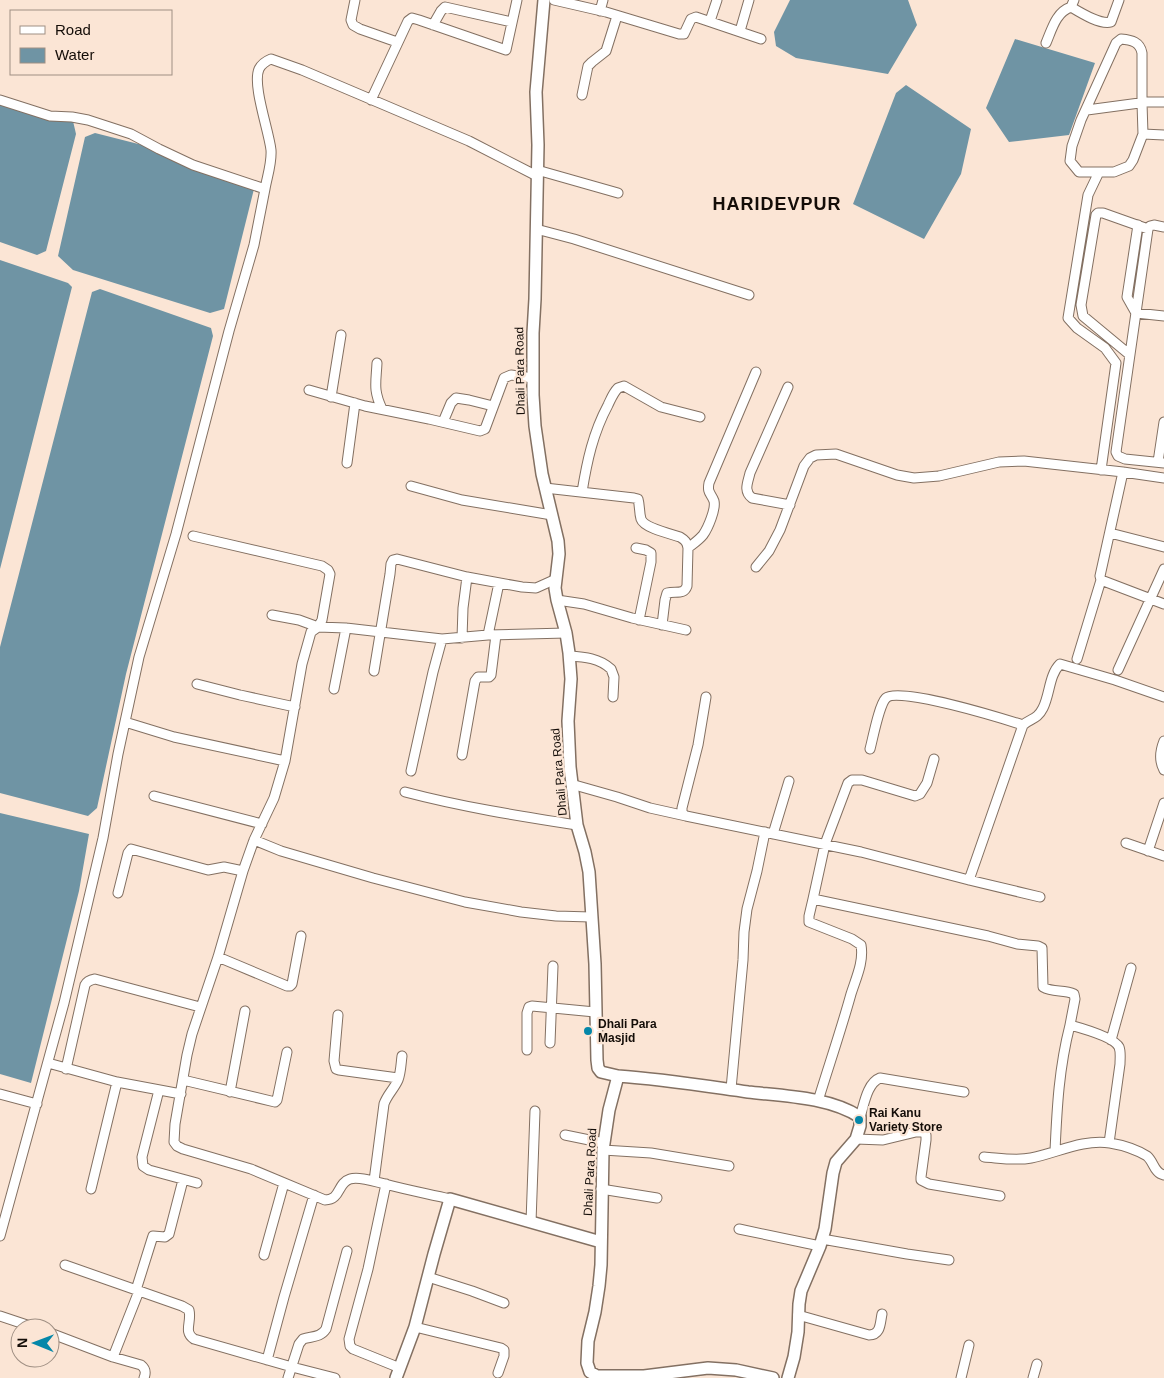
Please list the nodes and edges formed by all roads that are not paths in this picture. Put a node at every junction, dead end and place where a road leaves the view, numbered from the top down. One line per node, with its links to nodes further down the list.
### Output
1 (354, 0): 17 (street)
2 (517, 0): 13 (street)
3 (544, 0): 28 (street, Dhali Para Road)
4 (554, 0): 10 (street)
5 (603, 0): 10 (street)
6 (717, 0): 12 (street)
7 (749, 0): 15 (street)
8 (1119, 0): 9 (street)
9 (1072, 4): 18 (street)
10 (600, 11): 11 (street)
11 (617, 16): 12 (street); 19 (street)
12 (710, 21): 15 (street)
13 (512, 22): 14 (street); 14 (street)
14 (433, 25): 17 (street)
15 (740, 32): 16 (street)
16 (761, 39)
17 (397, 42): 21 (street)
18 (1046, 43)
19 (582, 95)
20 (0, 100): 29 (street)
21 (371, 100): 28 (street); 29 (street)
22 (1164, 102): 23 (street)
23 (1142, 103): 24 (street); 24 (street); 25 (street)
24 (1087, 110): 27 (street)
25 (1143, 134): 26 (street); 27 (street)
26 (1164, 135)
27 (1098, 172): 54 (street)
28 (537, 173): 30 (street); 33 (street, Dhali Para Road)
29 (266, 189): 97 (street)
30 (618, 193)
31 (1138, 225): 34 (street); 36 (street); 39 (street)
32 (1164, 226): 34 (street)
33 (536, 229): 35 (street); 42 (street, Dhali Para Road)
34 (1148, 229): 36 (street)
35 (749, 295)
36 (1136, 313): 37 (street); 39 (street)
37 (1164, 316)
38 (340, 335): 45 (street)
39 (1130, 356): 52 (street)
40 (377, 363): 48 (street)
41 (756, 372): 66 (street)
42 (533, 378): 47 (street); 58 (street, Dhali Para Road)
43 (788, 386): 60 (street)
44 (309, 390): 45 (street)
45 (331, 396): 46 (street)
46 (355, 403): 48 (street); 53 (street)
47 (493, 406): 50 (street); 50 (street)
48 (382, 409): 50 (street)
49 (700, 417): 59 (street)
50 (443, 422)
51 (1164, 422): 52 (street)
52 (1161, 462)
53 (347, 463)
54 (1102, 470): 55 (street); 60 (street)
55 (1123, 472): 56 (street); 62 (street)
56 (1164, 478)
57 (411, 486): 61 (street)
58 (545, 488): 59 (street); 61 (street, Dhali Para Road)
59 (582, 492): 66 (street)
60 (790, 505): 67 (street)
61 (552, 515): 70 (street, Dhali Para Road)
62 (1110, 534): 64 (street); 71 (street)
63 (193, 536): 79 (street)
64 (1164, 547)
65 (636, 548): 77 (street)
66 (688, 548): 78 (street)
67 (756, 567)
68 (1164, 569): 73 (street)
69 (467, 577): 72 (street); 82 (street); 85 (street)
70 (556, 579): 72 (street); 74 (street, Dhali Para Road)
71 (1101, 580): 73 (street); 88 (street)
72 (499, 583): 84 (street)
73 (1151, 598): 75 (street); 89 (street)
74 (557, 600): 77 (street); 83 (street, Dhali Para Road)
75 (1164, 604)
76 (272, 615): 79 (street)
77 (639, 620): 78 (street)
78 (662, 625): 81 (street)
79 (318, 627): 80 (street); 96 (street)
80 (346, 628): 82 (street); 92 (street)
81 (686, 630)
82 (380, 632): 86 (street); 90 (street)
83 (566, 633): 84 (street); 87 (street, Dhali Para Road)
84 (492, 635): 85 (street); 101 (street)
85 (462, 638): 86 (street)
86 (442, 639): 105 (street)
87 (569, 656): 93 (street); 107 (street, Dhali Para Road)
88 (1077, 659)
89 (1118, 670)
90 (374, 671)
91 (197, 684): 96 (street)
92 (334, 688)
93 (613, 697)
94 (706, 697): 111 (street)
95 (1164, 697): 98 (street)
96 (295, 707): 103 (street)
97 (125, 722): 103 (street); 141 (street)
98 (1023, 725): 100 (street); 121 (street)
99 (1164, 741): 104 (street)
100 (870, 749)
101 (462, 755)
102 (934, 758): 117 (street)
103 (285, 761): 112 (street)
104 (1164, 770)
105 (411, 771)
106 (789, 781): 114 (street)
107 (572, 784): 111 (street); 113 (street, Dhali Para Road)
108 (405, 792): 113 (street)
109 (154, 796): 112 (street)
110 (1164, 804): 118 (street)
111 (686, 816): 114 (street)
112 (262, 824): 115 (street)
113 (577, 825): 125 (street, Dhali Para Road)
114 (769, 833): 117 (street); 147 (street)
115 (254, 840): 120 (street); 125 (street)
116 (1126, 843): 118 (street)
117 (825, 844): 121 (street); 124 (street)
118 (1148, 851): 119 (street)
119 (1164, 856)
120 (243, 871): 122 (street); 127 (street)
121 (969, 880): 123 (street)
122 (118, 893)
123 (1040, 897)
124 (813, 900): 135 (street); 153 (street)
125 (591, 917): 133 (street, Dhali Para Road)
126 (301, 936): 127 (street)
127 (218, 957): 130 (street)
128 (553, 966): 131 (street)
129 (1131, 968): 136 (street)
130 (200, 1007): 142 (street); 145 (street)
131 (551, 1008): 133 (street); 137 (street); 138 (street)
132 (245, 1011): 149 (street)
133 (595, 1012): 143 (street, Dhali Para Road)
134 (338, 1015): 144 (street)
135 (1070, 1026): 136 (street); 161 (street)
136 (1110, 1040): 159 (street)
137 (550, 1042)
138 (527, 1050)
139 (287, 1052): 149 (street)
140 (402, 1056): 144 (street)
141 (48, 1063): 142 (street); 154 (street)
142 (66, 1069): 146 (street)
143 (618, 1076): 147 (street); 160 (street, Dhali Para Road)
144 (398, 1078): 166 (street)
145 (183, 1080): 149 (street); 152 (street)
146 (117, 1082): 148 (street); 170 (street)
147 (731, 1089): 153 (street)
148 (159, 1090): 152 (street); 165 (street)
149 (230, 1092)
150 (964, 1092): 156 (street)
151 (0, 1094): 154 (street)
152 (180, 1094): 168 (street)
153 (818, 1101): 156 (street)
154 (37, 1104): 178 (street)
155 (535, 1111): 176 (street)
156 (860, 1117): 158 (street)
157 (565, 1136): 160 (street)
158 (856, 1139): 173 (street); 180 (street)
159 (1109, 1143): 161 (street); 164 (street)
160 (603, 1146): 163 (street); 171 (street, Dhali Para Road)
161 (1056, 1151): 162 (street)
162 (984, 1157)
163 (729, 1166)
164 (1164, 1175)
165 (183, 1180): 167 (street); 186 (street)
166 (374, 1181): 169 (street); 172 (street)
167 (197, 1183)
168 (284, 1183): 172 (street); 182 (street)
169 (386, 1184): 175 (street); 197 (street)
170 (90, 1189)
171 (601, 1190): 174 (street); 179 (street, Dhali Para Road)
172 (314, 1195): 194 (street)
173 (1000, 1196)
174 (657, 1198)
175 (450, 1199): 176 (street); 185 (street)
176 (531, 1222): 179 (street)
177 (739, 1229): 180 (street)
178 (0, 1236)
179 (601, 1242): 202 (street, Dhali Para Road)
180 (821, 1242): 183 (street); 189 (street)
181 (347, 1251): 196 (street)
182 (264, 1255)
183 (949, 1260)
184 (65, 1265): 186 (street)
185 (428, 1278): 187 (street); 190 (street)
186 (137, 1291): 193 (street); 194 (street)
187 (504, 1303)
188 (882, 1314): 189 (street)
189 (798, 1315): 203 (street)
190 (415, 1327): 197 (street); 198 (street)
191 (60, 1337): 193 (street)
192 (969, 1345): 204 (street)
193 (113, 1357): 199 (street)
194 (267, 1360): 196 (street)
195 (1037, 1364): 205 (street)
196 (292, 1367): 200 (street); 201 (street)
197 (398, 1373)
198 (498, 1373)
199 (144, 1378)
200 (288, 1378)
201 (335, 1378)
202 (773, 1378)
203 (788, 1378)
204 (960, 1378)
205 (1034, 1378)

